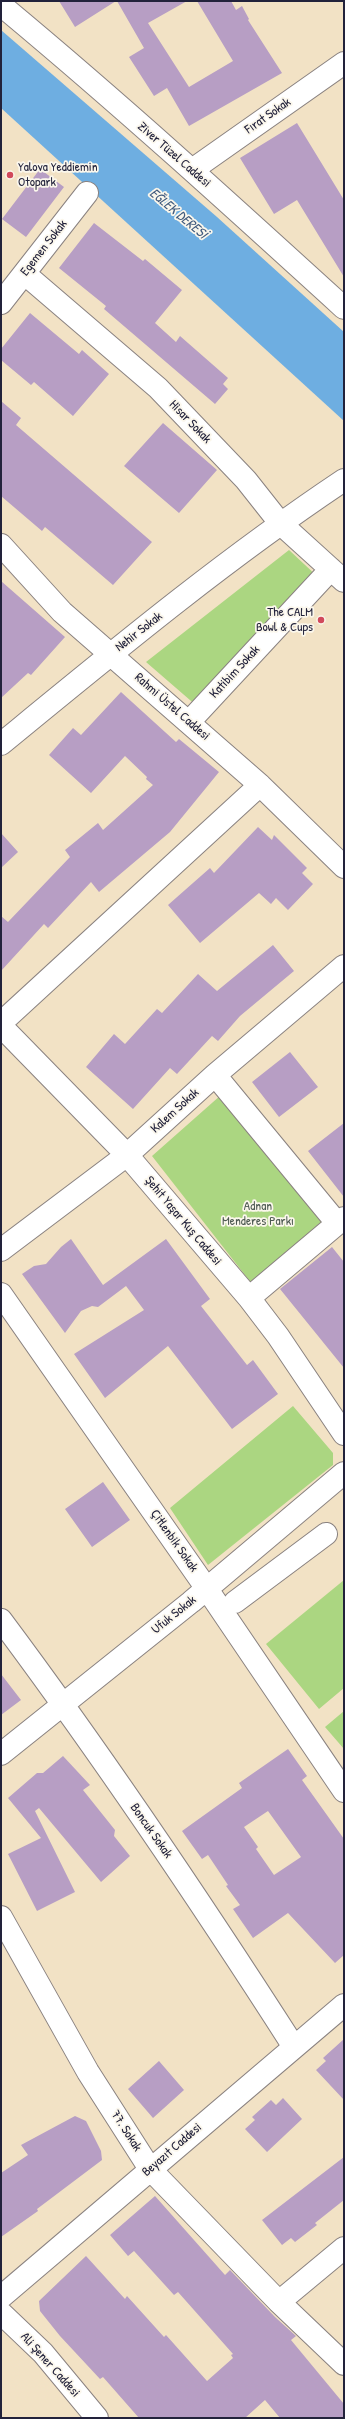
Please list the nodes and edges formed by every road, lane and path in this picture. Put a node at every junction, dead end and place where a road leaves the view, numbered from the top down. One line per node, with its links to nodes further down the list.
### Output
1 (1, 5): 3 (street, Ziver Tüzel Caddesi)
2 (344, 63): 3 (street, Fırat Sokak)
3 (192, 170): 7 (street, Ziver Tüzel Caddesi)
4 (87, 193): 5 (street, Egemen Sokak)
5 (25, 274): 6 (street, Egemen Sokak); 9 (street, Hisar Sokak)
6 (1, 303)
7 (344, 308)
8 (344, 480): 9 (street, Nehir Sokak)
9 (280, 523): 11 (street, Hisar Sokak); 12 (street, Nehir Sokak)
10 (1, 545): 12 (street, Rahmi Üstel Caddesi)
11 (337, 575): 13 (street, Katibim Sokak)
12 (111, 654): 13 (street, Rahmi Üstel Caddesi); 14 (street, Nehir Sokak)
13 (189, 722): 15 (street, Rahmi Üstel Caddesi)
14 (1, 744)
15 (260, 786): 16 (street, Rahmi Üstel Caddesi); 18 (street)
16 (344, 867)
17 (344, 966): 19 (street, Kalem Sokak)
18 (1, 1024): 20 (street, Şehit Yaşar Kuş Caddesi)
19 (216, 1075): 20 (street, Kalem Sokak); 21 (street)
20 (127, 1155): 22 (street, Kalem Sokak); 24 (street, Şehit Yaşar Kuş Caddesi)
21 (341, 1221): 24 (street)
22 (1, 1250)
23 (1, 1294): 30 (street, Çitlenbik Sokak)
24 (249, 1298): 25 (street, Şehit Yaşar Kuş Caddesi)
25 (344, 1434)
26 (344, 1474): 27 (street, Ufuk Sokak)
27 (289, 1520): 29 (street); 30 (street, Ufuk Sokak)
28 (326, 1534): 29 (street)
29 (308, 1547): 31 (street)
30 (207, 1589): 33 (street, Ufuk Sokak); 35 (street, Çitlenbik Sokak)
31 (235, 1602)
32 (1, 1620): 33 (street, Boncuk Sokak)
33 (64, 1704): 34 (street, Ufuk Sokak); 38 (street, Boncuk Sokak)
34 (1, 1754)
35 (344, 1791)
36 (1, 1917): 39 (street, 77. Sokak)
37 (344, 2005): 38 (street, Beyazıt Caddesi)
38 (294, 2047): 39 (street, Beyazıt Caddesi)
39 (150, 2169): 41 (street, Beyazıt Caddesi); 42 (street, 77. Sokak)
40 (344, 2248): 42 (street)
41 (1, 2297)
42 (279, 2302): 44 (street, 77. Sokak)
43 (1, 2314): 45 (street, Ali Şener Caddesi)
44 (344, 2364)
45 (97, 2418)

